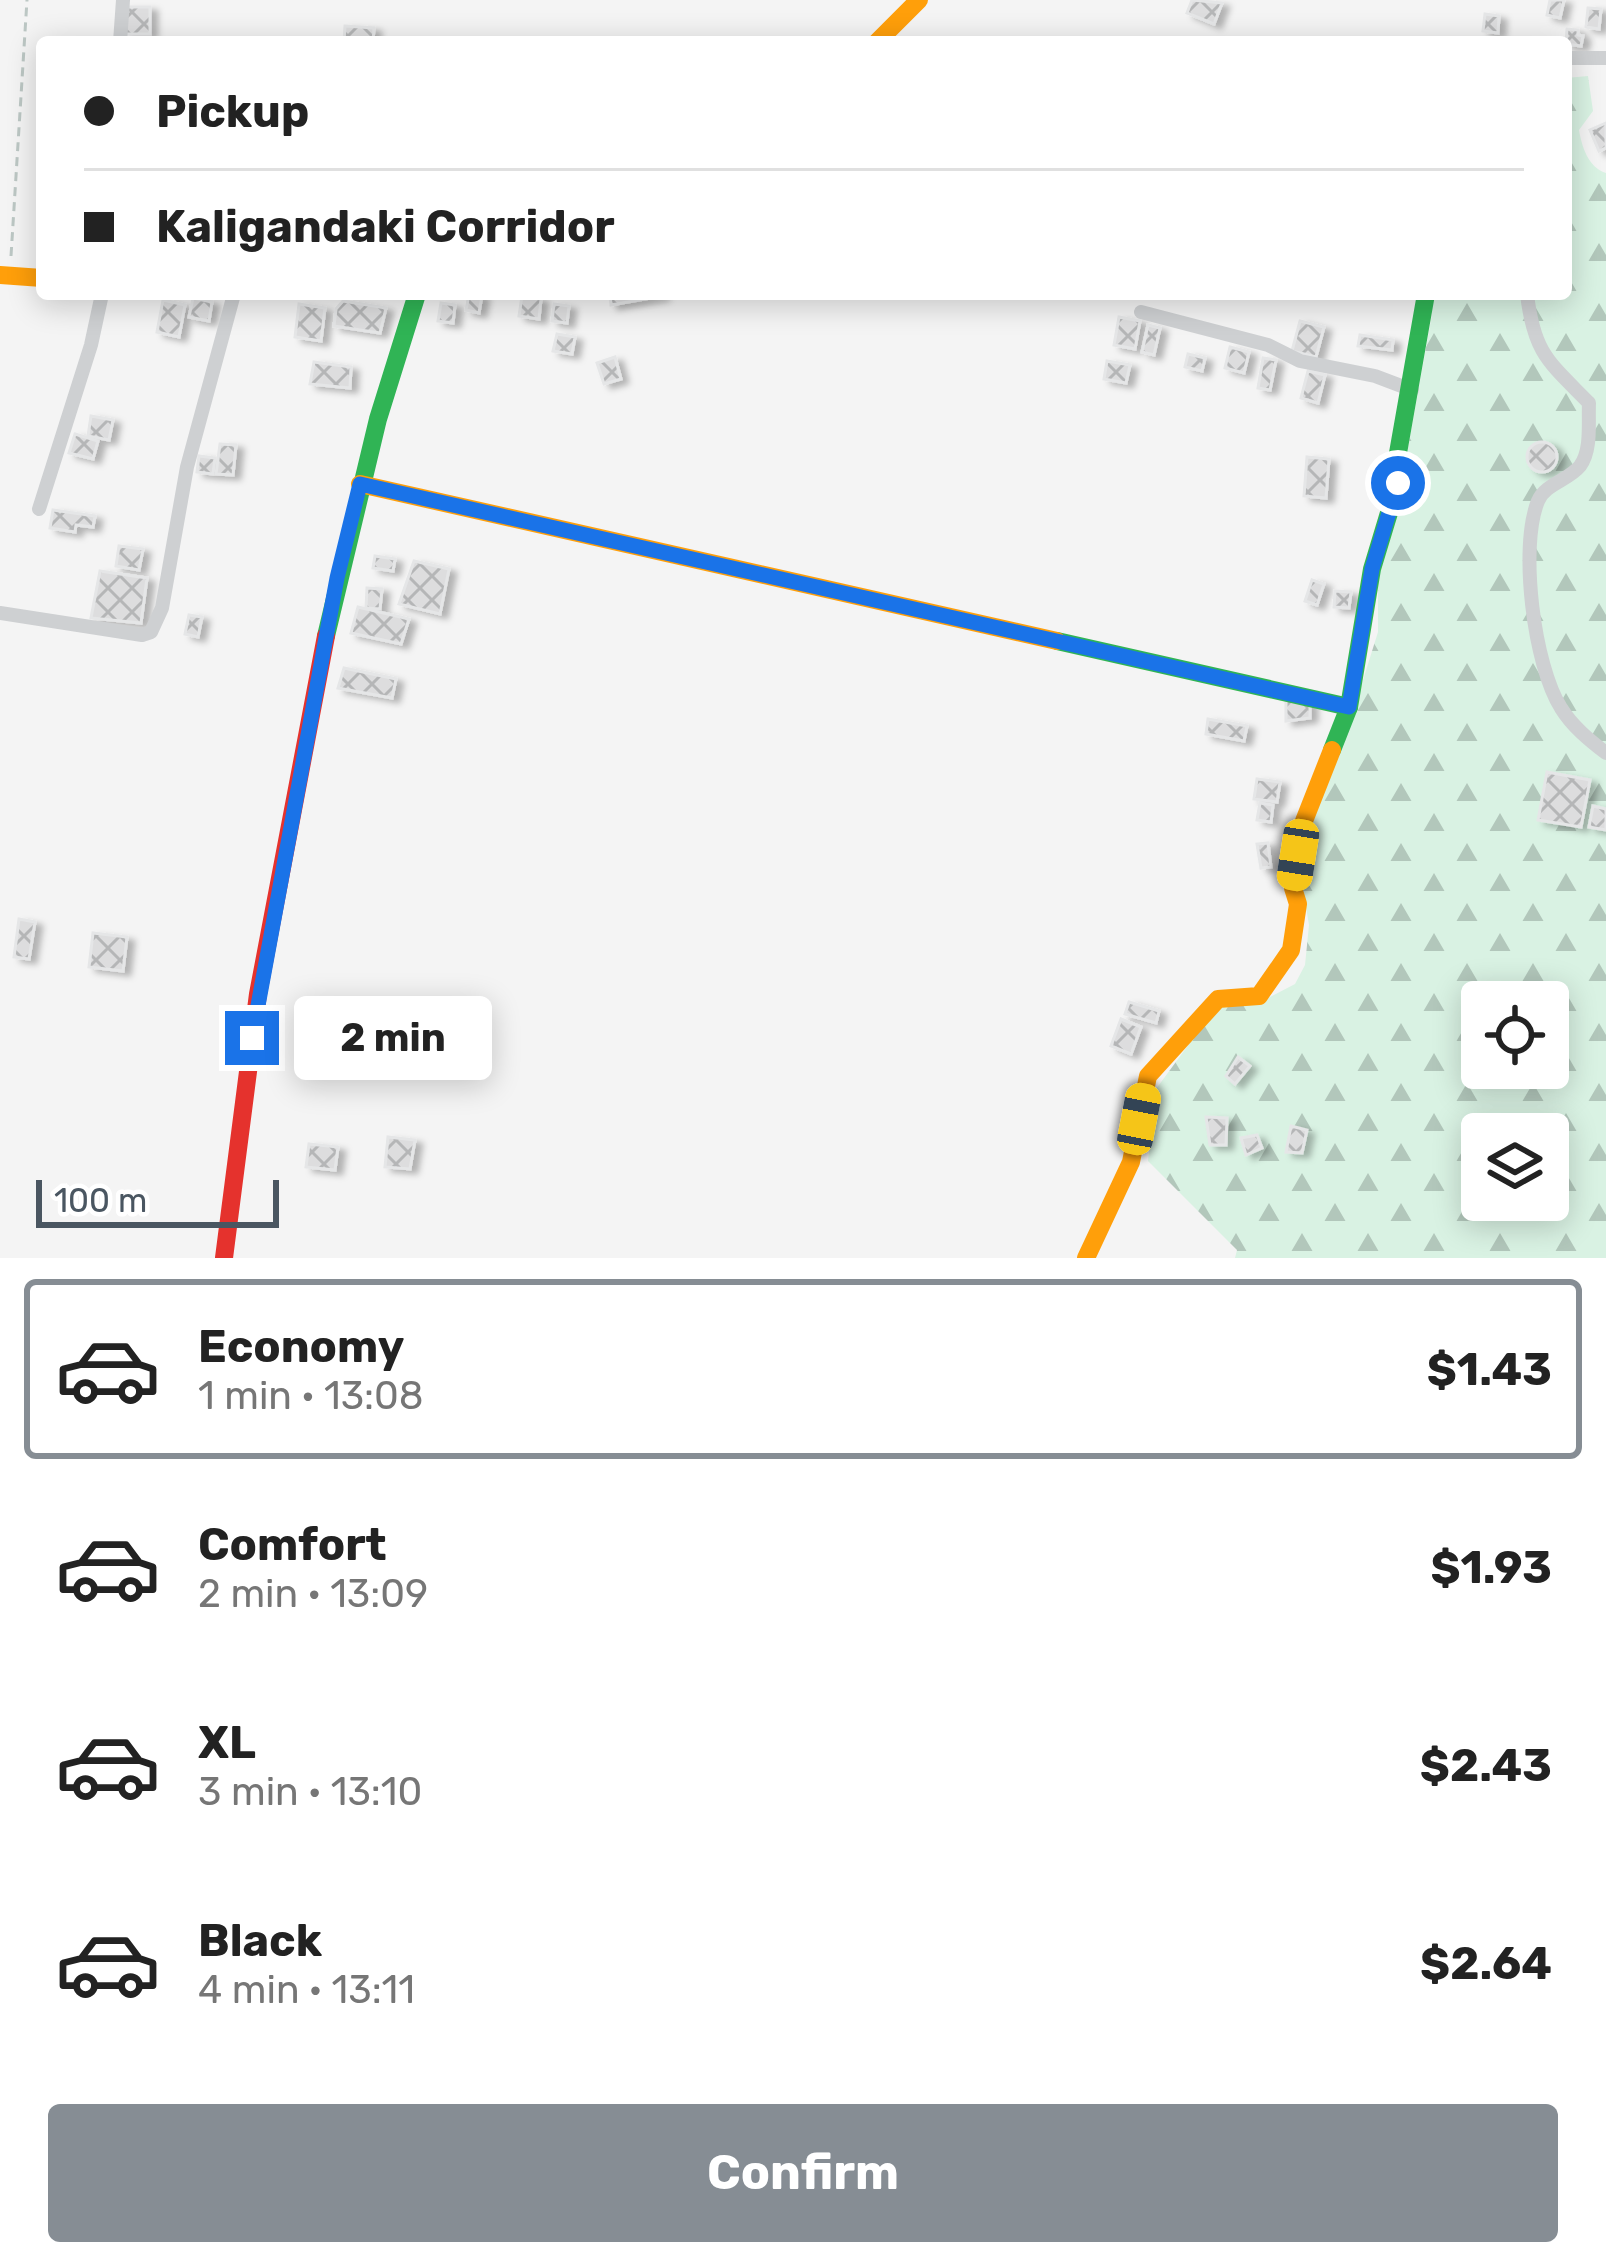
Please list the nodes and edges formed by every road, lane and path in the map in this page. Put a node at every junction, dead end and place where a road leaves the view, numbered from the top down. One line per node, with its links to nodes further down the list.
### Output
1 (27, 0): 8 (path)
2 (123, 0): 4 (street)
3 (919, 0): 5 (street)
4 (120, 36)
5 (884, 36)
6 (1572, 58): 7 (street)
7 (1606, 58)
8 (5, 275): 9 (street)
9 (36, 278)
10 (101, 300): 18 (street)
11 (232, 300): 19 (street)
12 (415, 300): 17 (street)
13 (1425, 300): 16 (street)
14 (1528, 300): 21 (street)
15 (1141, 313): 16 (street)
16 (1412, 390): 20 (street)
17 (360, 484): 20 (street); 22 (street)
18 (39, 509)
19 (0, 614)
20 (1349, 707): 23 (street)
21 (1606, 754)
22 (224, 1258)
23 (1086, 1258)

